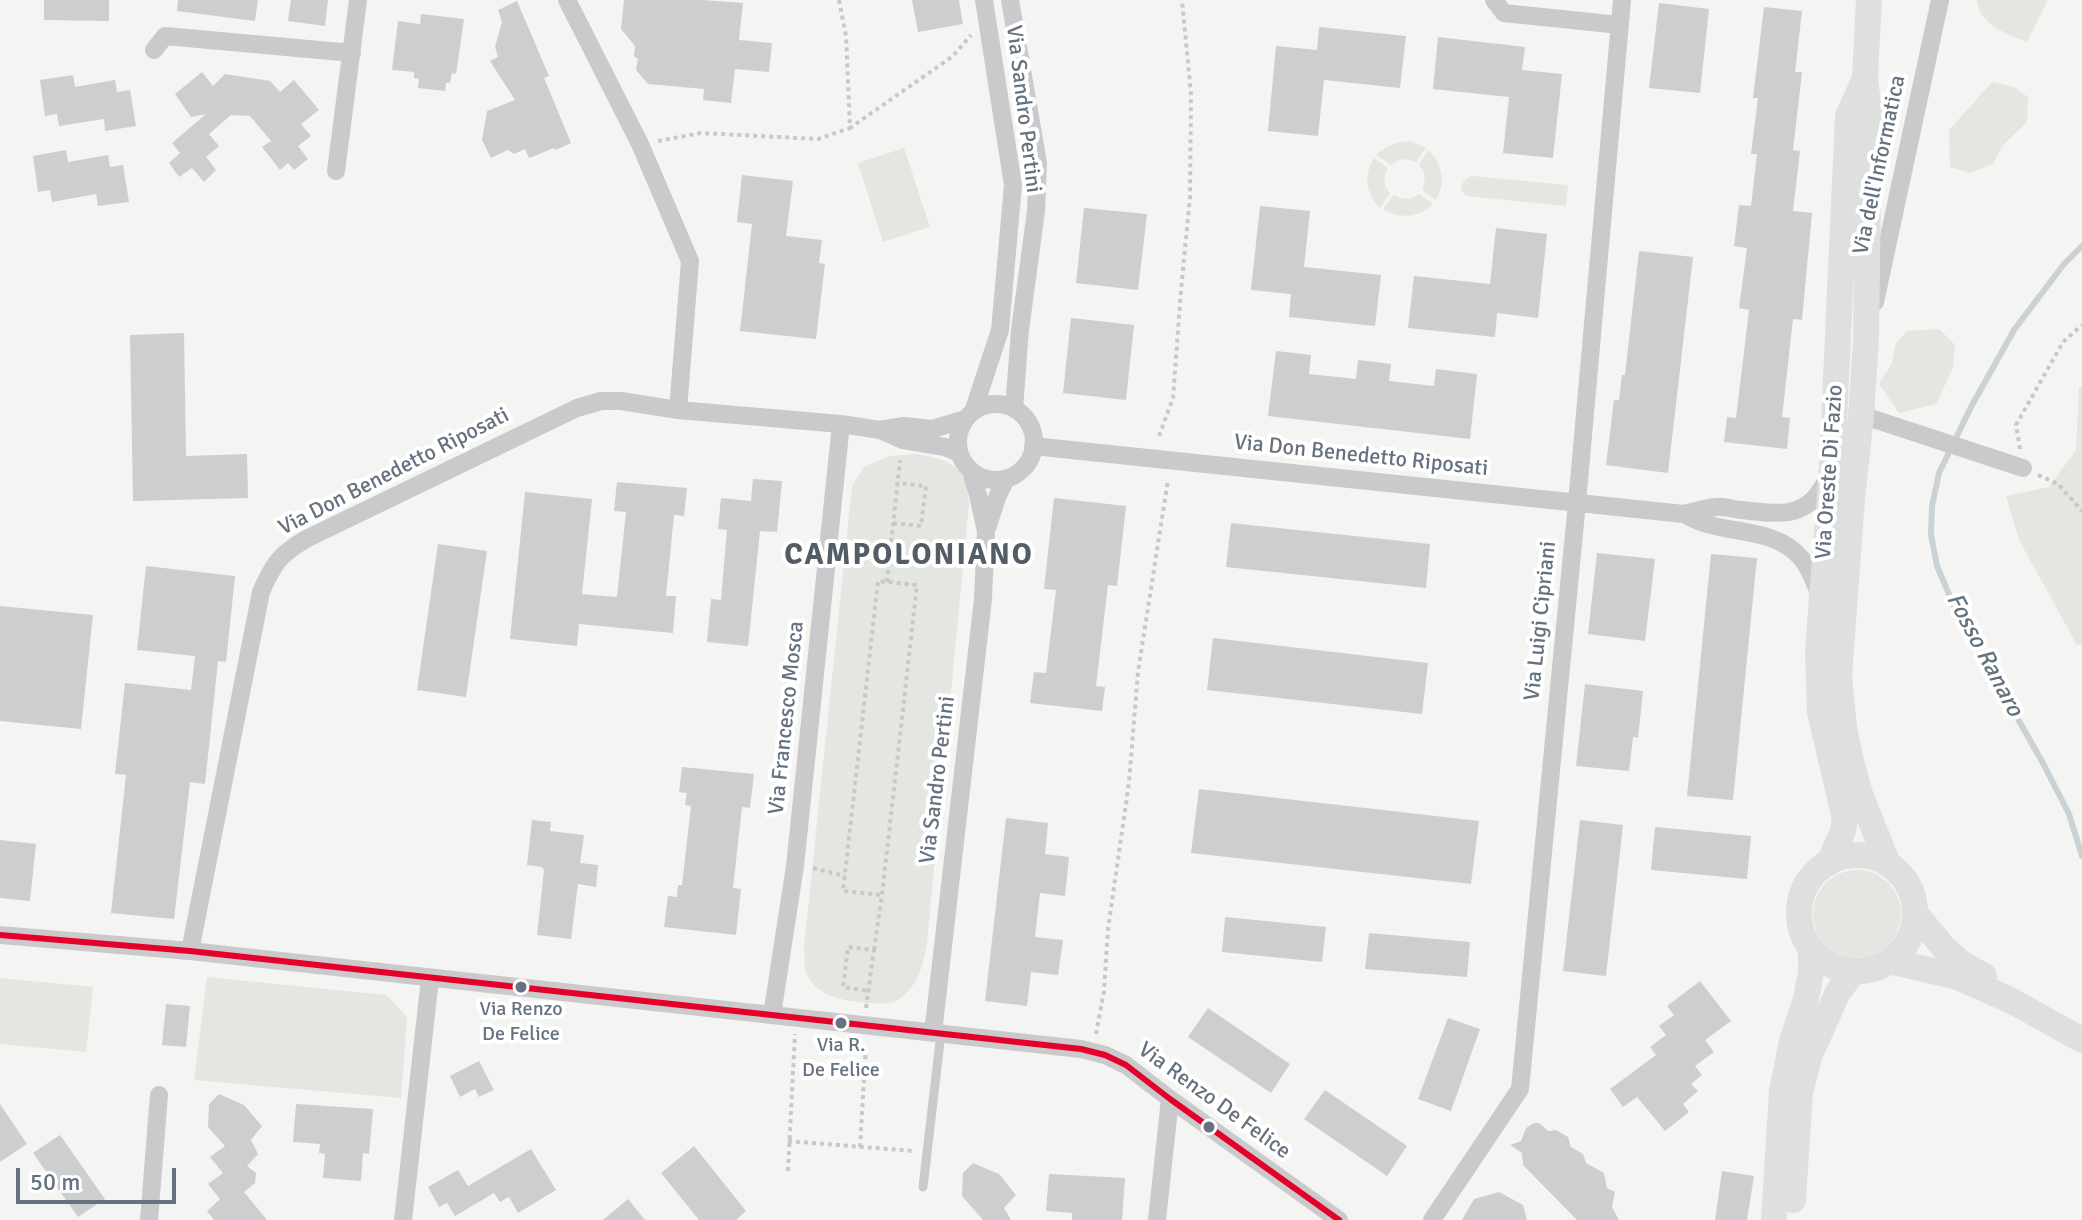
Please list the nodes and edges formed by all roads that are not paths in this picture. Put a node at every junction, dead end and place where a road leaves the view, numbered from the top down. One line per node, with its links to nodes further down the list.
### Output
1 (358, 0): 11 (street)
2 (567, 0): 16 (street)
3 (1010, 0): 15 (street, Via Sandro Pertini)
4 (1494, 0): 9 (street)
5 (1622, 0): 9 (street, Via Luigi Cipriani)
6 (1869, 0): 12 (main road, Via Oreste Di Fazio)
7 (1940, 0): 14 (street, Via dell'Informatica)
8 (986, 8): 18 (street, Via Sandro Pertini)
9 (1620, 25): 27 (street, Via Luigi Cipriani)
10 (154, 50): 11 (street)
11 (352, 53): 13 (street)
12 (1865, 78): 14 (main road, Via Oreste Di Fazio); 23 (main road, Via Oreste Di Fazio)
13 (336, 171)
14 (1866, 340): 17 (main road, Via Oreste Di Fazio)
15 (1014, 409): 18 (street); 21 (street)
16 (678, 410): 19 (street, Via Don Benedetto Riposati); 36 (street, Via Don Benedetto Riposati)
17 (1861, 415): 24 (street); 32 (main road, Via Oreste Di Fazio)
18 (969, 416): 20 (street, Via Don Benedetto Riposati); 22 (street)
19 (841, 424): 20 (street, Via Don Benedetto Riposati); 41 (street, Via Francesco Mosca)
20 (880, 430): 22 (street, Via Don Benedetto Riposati)
21 (1033, 446): 26 (street); 27 (street, Via Don Benedetto Riposati)
22 (959, 453): 25 (street)
23 (1832, 466): 28 (street); 30 (main road, Via Oreste Di Fazio)
24 (2023, 468)
25 (971, 471): 26 (street); 29 (street, Via Sandro Pertini)
26 (1006, 479): 29 (street, Via Sandro Pertini)
27 (1577, 503): 28 (street, Via Don Benedetto Riposati); 51 (street, Via Luigi Cipriani)
28 (1684, 514): 30 (street)
29 (986, 531): 42 (street, Via Sandro Pertini)
30 (1822, 599): 31 (main road, Via Oreste Di Fazio)
31 (1829, 863): 32 (main road); 35 (main road)
32 (1888, 864): 33 (main road)
33 (1915, 913): 37 (main road); 40 (main road)
34 (0, 935): 36 (street, Via Renzo De Felice)
35 (1811, 948): 38 (main road); 52 (main road)
36 (190, 951): 39 (street, Via Renzo De Felice)
37 (1890, 961): 38 (main road); 40 (main road)
38 (1854, 971): 53 (main road)
39 (430, 979): 41 (street, Via Renzo De Felice); 48 (street)
40 (2010, 1000): 43 (main road)
41 (772, 1015): 42 (street, Via Renzo De Felice)
42 (937, 1033): 45 (street, Via Renzo De Felice); 46 (lane)
43 (2082, 1040)
44 (159, 1095): 47 (street)
45 (1170, 1099): 49 (street); 50 (street, Via Renzo De Felice)
46 (923, 1187)
47 (149, 1220)
48 (403, 1220)
49 (1157, 1220)
50 (1339, 1220)
51 (1432, 1220)
52 (1774, 1220)
53 (1792, 1220)

